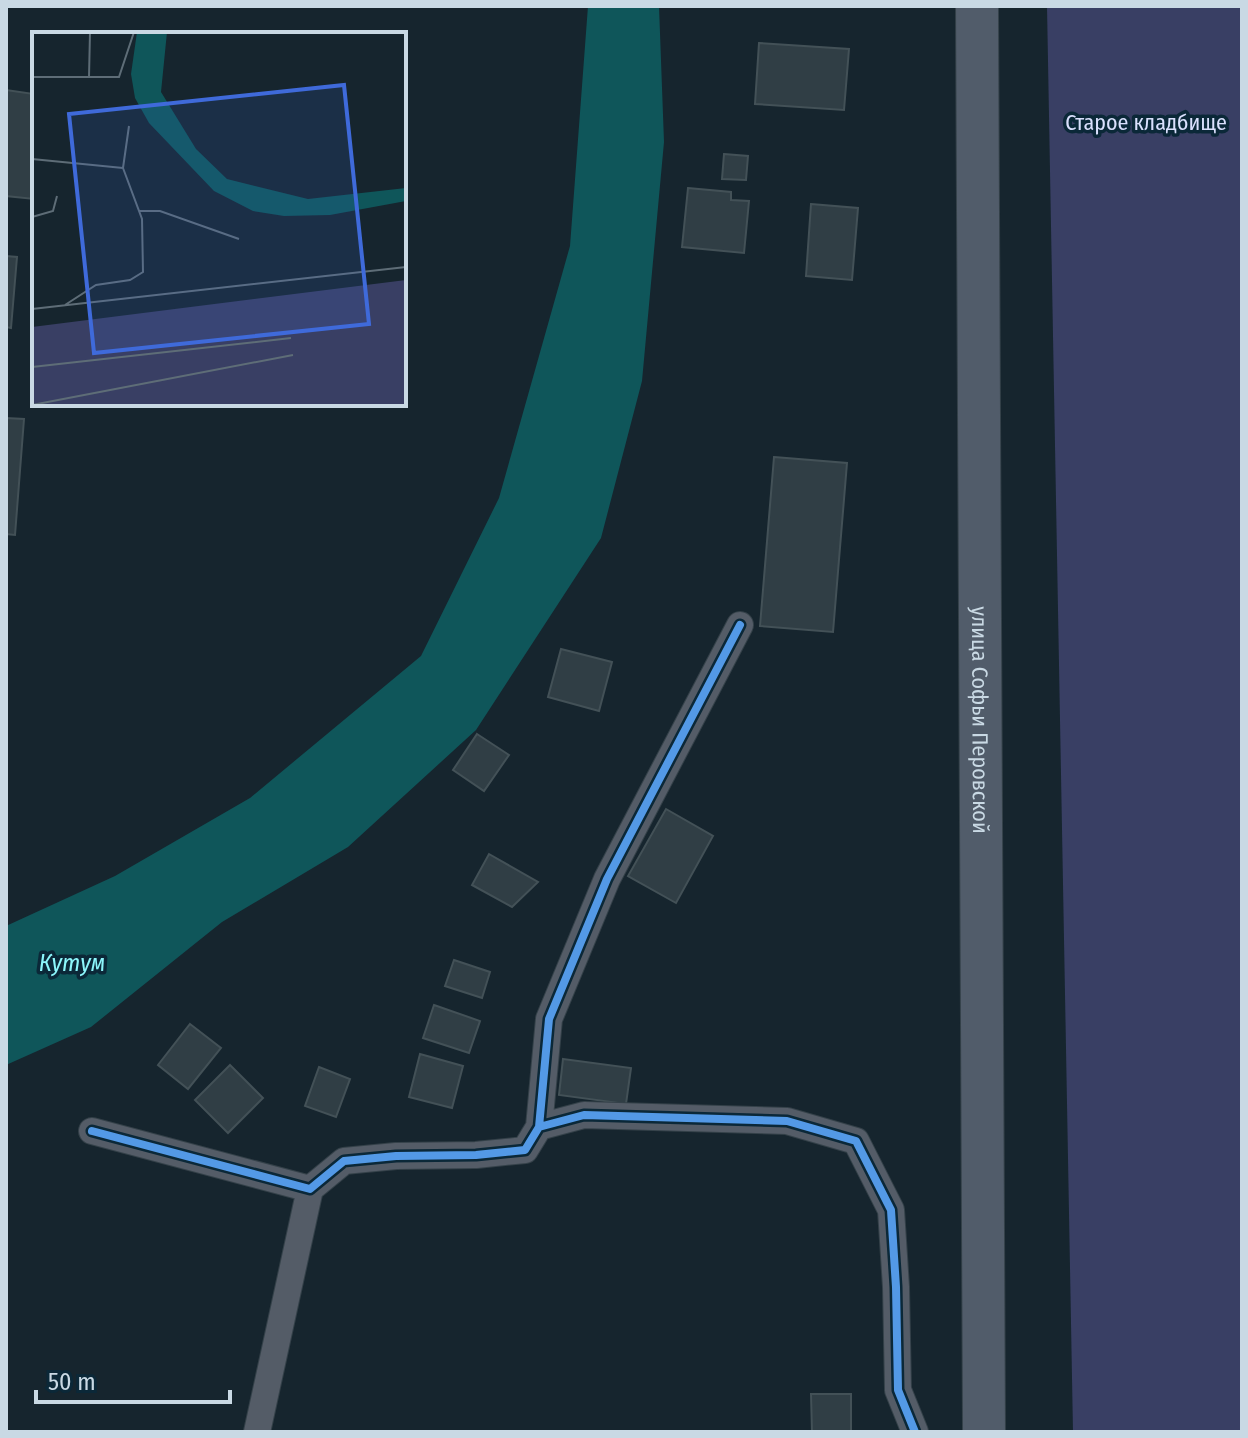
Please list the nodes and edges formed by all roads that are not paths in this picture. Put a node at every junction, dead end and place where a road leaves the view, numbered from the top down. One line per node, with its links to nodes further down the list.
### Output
1 (977, 6): 8 (main road, улица Софьи Перовской)
2 (740, 625): 3 (street)
3 (539, 1127): 5 (street); 7 (street)
4 (92, 1131): 5 (street)
5 (310, 1189): 6 (street)
6 (257, 1432)
7 (915, 1432)
8 (984, 1432)

